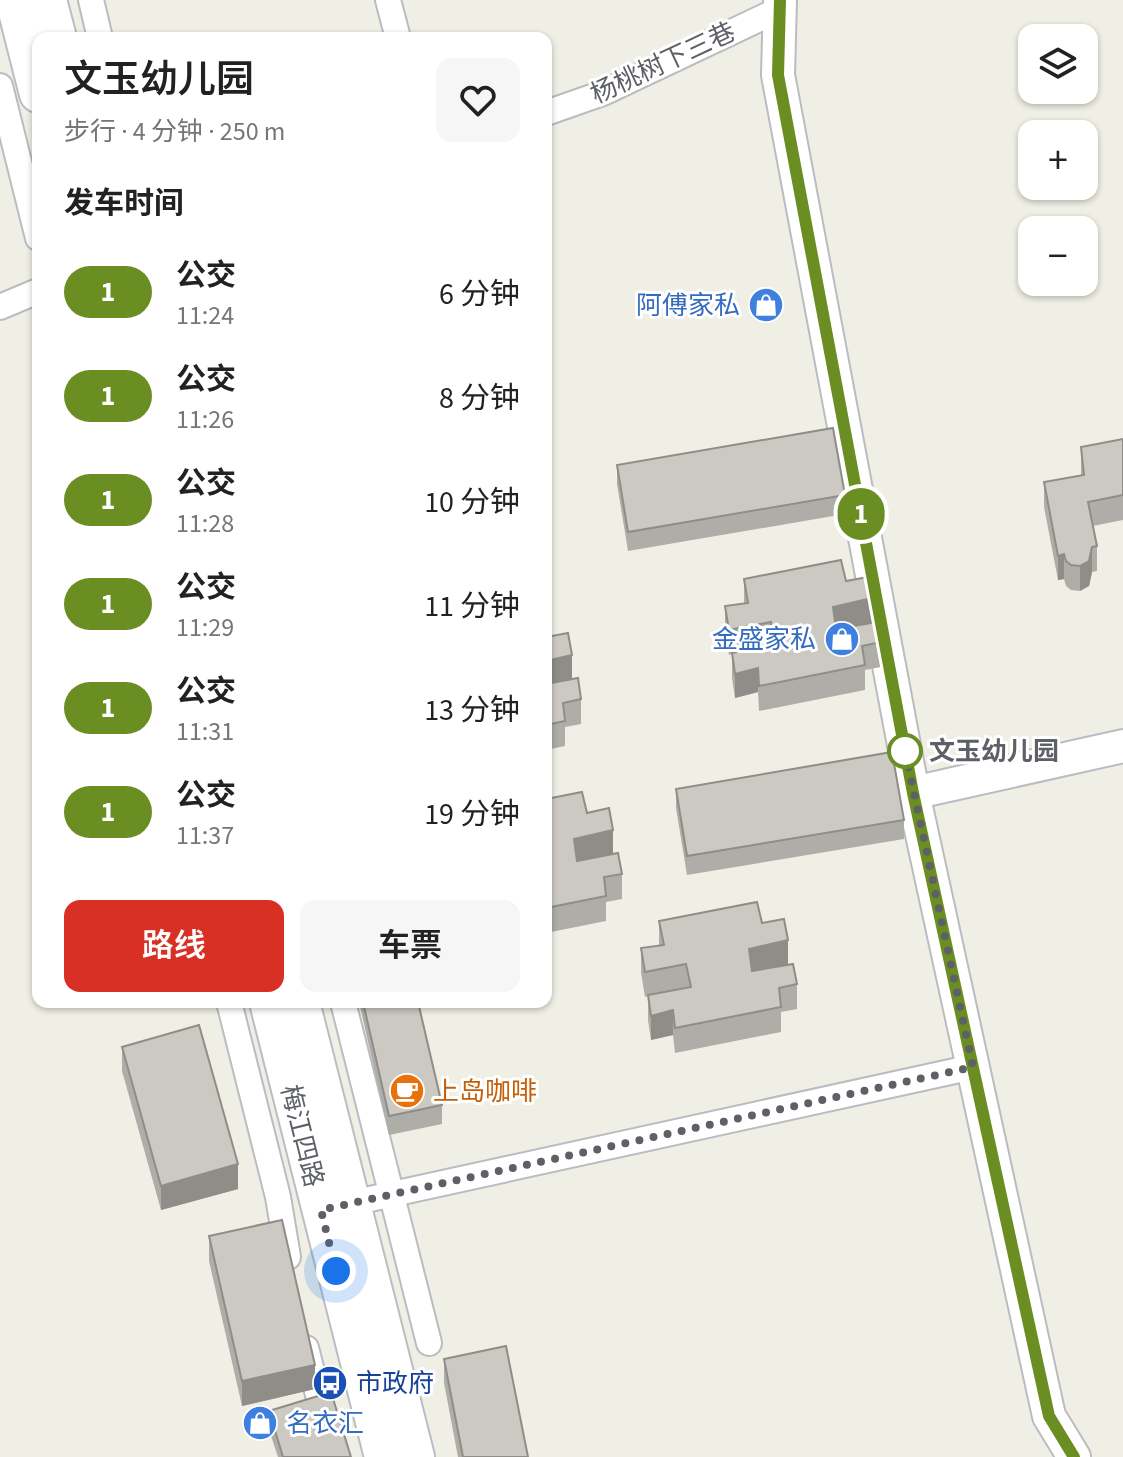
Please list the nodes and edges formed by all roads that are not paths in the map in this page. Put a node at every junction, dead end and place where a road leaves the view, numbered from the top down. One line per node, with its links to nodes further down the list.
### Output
1 (14, 0): 9 (main road)
2 (48, 0): 6 (main road)
3 (91, 0): 7 (street)
4 (388, 0): 8 (street)
5 (779, 5): 11 (street, 杨桃树下三巷); 16 (street)
6 (56, 32)
7 (99, 32)
8 (396, 32)
9 (32, 70)
10 (0, 86): 12 (street)
11 (552, 111)
12 (32, 214)
13 (32, 294): 14 (street)
14 (0, 307)
15 (1123, 746): 16 (street)
16 (913, 793): 21 (street)
17 (231, 1008): 23 (street)
18 (270, 1008): 22 (main road, 梅江四路)
19 (303, 1008): 28 (main road, 梅江四路)
20 (345, 1008): 25 (street)
21 (973, 1067): 22 (street); 29 (street)
22 (321, 1210): 27 (main road, 梅江四路)
23 (293, 1284)
24 (302, 1328): 26 (street)
25 (429, 1343)
26 (334, 1457)
27 (383, 1457)
28 (416, 1457)
29 (1074, 1457)

